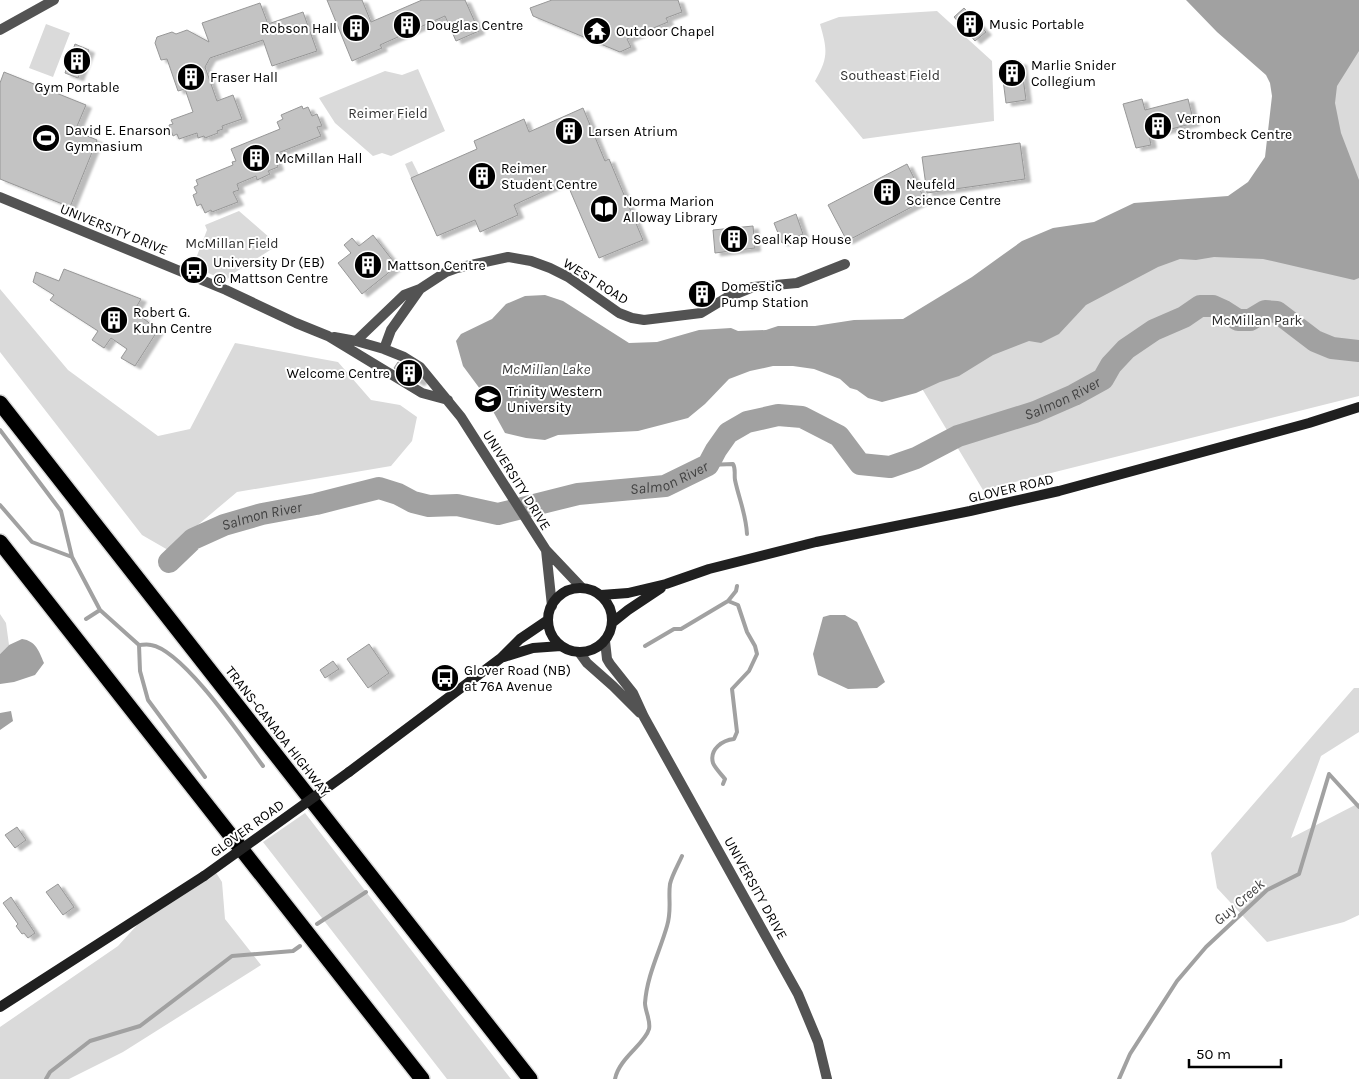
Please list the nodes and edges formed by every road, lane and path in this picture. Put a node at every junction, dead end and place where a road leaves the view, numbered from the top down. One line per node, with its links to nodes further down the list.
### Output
1 (54, 0): 2 (street)
2 (0, 30)
3 (0, 197): 6 (street, UNIVERSITY DRIVE)
4 (845, 264): 5 (street, WEST ROAD)
5 (420, 289): 7 (street, WEST ROAD); 8 (street, WEST ROAD)
6 (328, 336): 7 (street, UNIVERSITY DRIVE); 9 (street, UNIVERSITY DRIVE)
7 (356, 341): 8 (street, UNIVERSITY DRIVE)
8 (384, 348): 9 (street, UNIVERSITY DRIVE)
9 (448, 400): 13 (street, UNIVERSITY DRIVE)
10 (0, 403): 27 (highway, TRANS-CANADA HIGHWAY)
11 (1359, 407): 14 (main road, GLOVER ROAD)
12 (0, 542): 26 (highway)
13 (544, 548): 15 (street, UNIVERSITY DRIVE); 17 (street, UNIVERSITY DRIVE)
14 (666, 584): 16 (main road, GLOVER ROAD); 19 (main road, GLOVER ROAD)
15 (582, 588): 16 (main road); 17 (main road)
16 (601, 595): 19 (main road)
17 (552, 606): 18 (main road)
18 (548, 620): 21 (main road); 23 (main road, GLOVER ROAD)
19 (612, 622): 20 (main road)
20 (605, 641): 22 (main road); 24 (street, UNIVERSITY DRIVE)
21 (561, 646): 22 (main road); 23 (main road, GLOVER ROAD)
22 (579, 652): 24 (street, UNIVERSITY DRIVE)
23 (501, 658): 25 (main road, GLOVER ROAD, bridge)
24 (644, 717): 28 (street, UNIVERSITY DRIVE)
25 (0, 1007)
26 (422, 1079)
27 (530, 1079)
28 (827, 1079)

